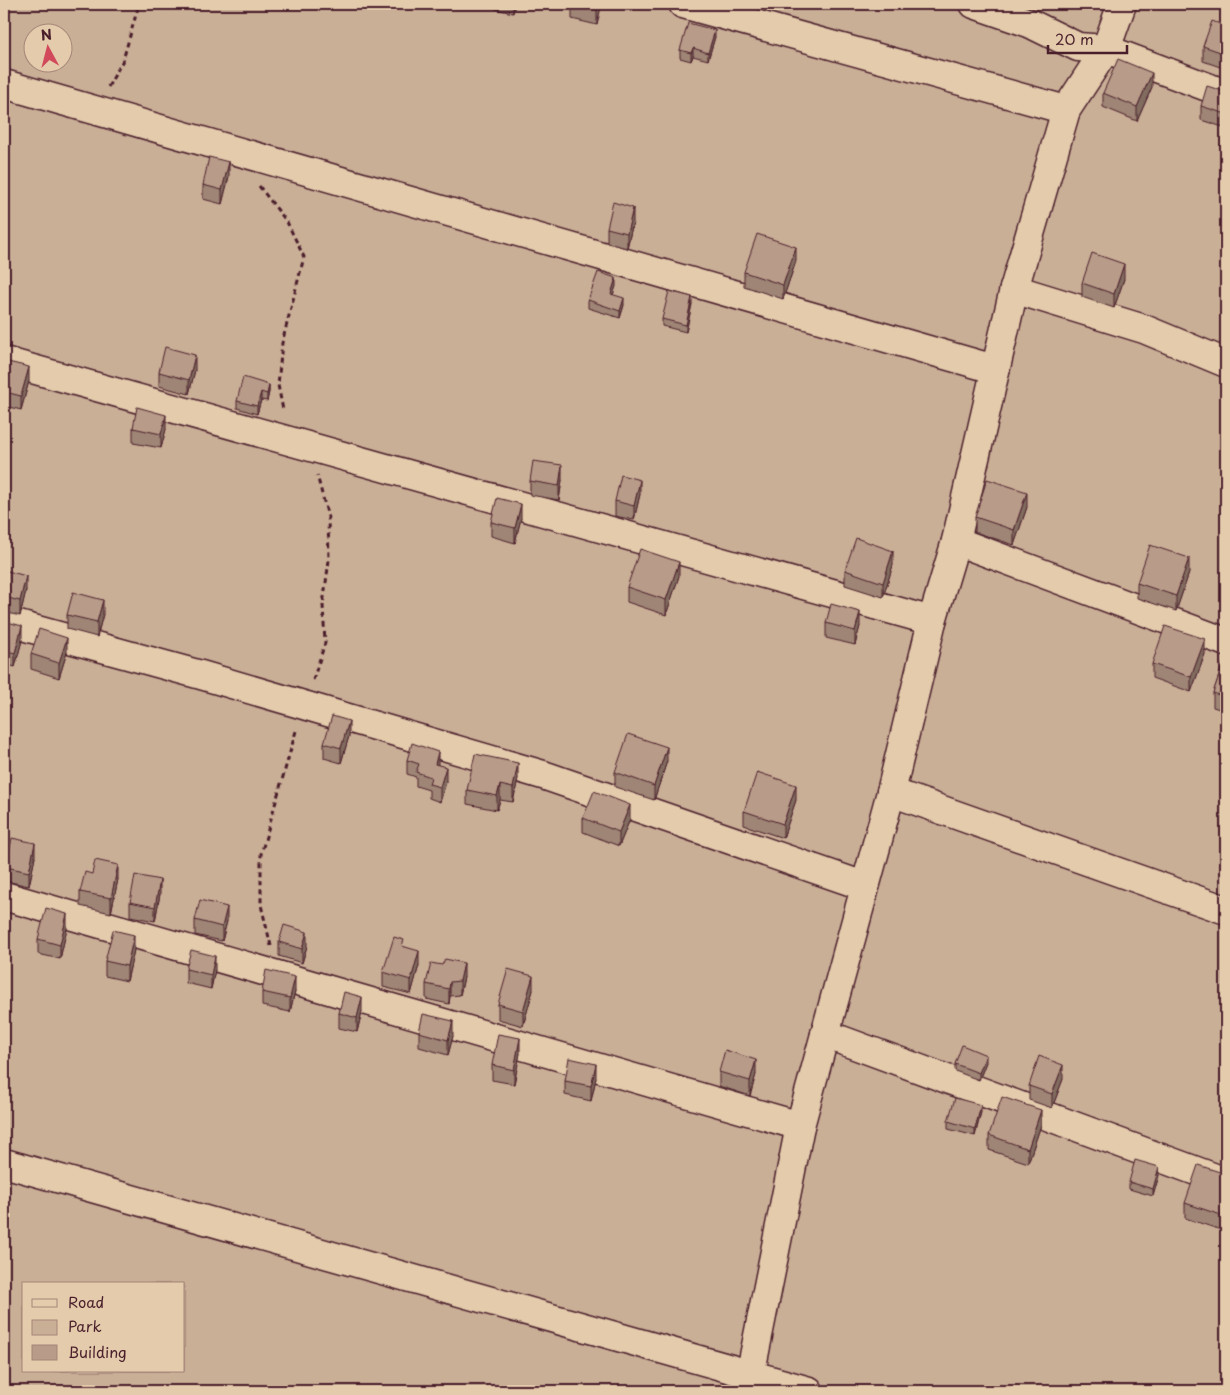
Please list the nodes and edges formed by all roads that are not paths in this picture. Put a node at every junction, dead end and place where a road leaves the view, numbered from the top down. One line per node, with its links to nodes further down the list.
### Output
1 (683, 4): 7 (street)
2 (974, 4): 4 (street)
3 (1122, 4): 4 (street)
4 (1106, 49): 6 (street); 7 (street)
5 (4, 84): 11 (street)
6 (1226, 94)
7 (1066, 110): 8 (street)
8 (1014, 289): 10 (street); 11 (street)
9 (4, 362): 14 (street)
10 (1226, 363)
11 (994, 369): 12 (street)
12 (956, 542): 14 (street); 15 (street)
13 (4, 621): 17 (street)
14 (932, 621): 16 (street)
15 (1226, 642)
16 (891, 792): 17 (street); 19 (street)
17 (864, 886): 20 (street)
18 (4, 896): 21 (street)
19 (1226, 910)
20 (825, 1034): 21 (street); 23 (street)
21 (800, 1126): 24 (street)
22 (4, 1163): 24 (street)
23 (1226, 1182)
24 (749, 1383): 25 (street)
25 (809, 1391)

